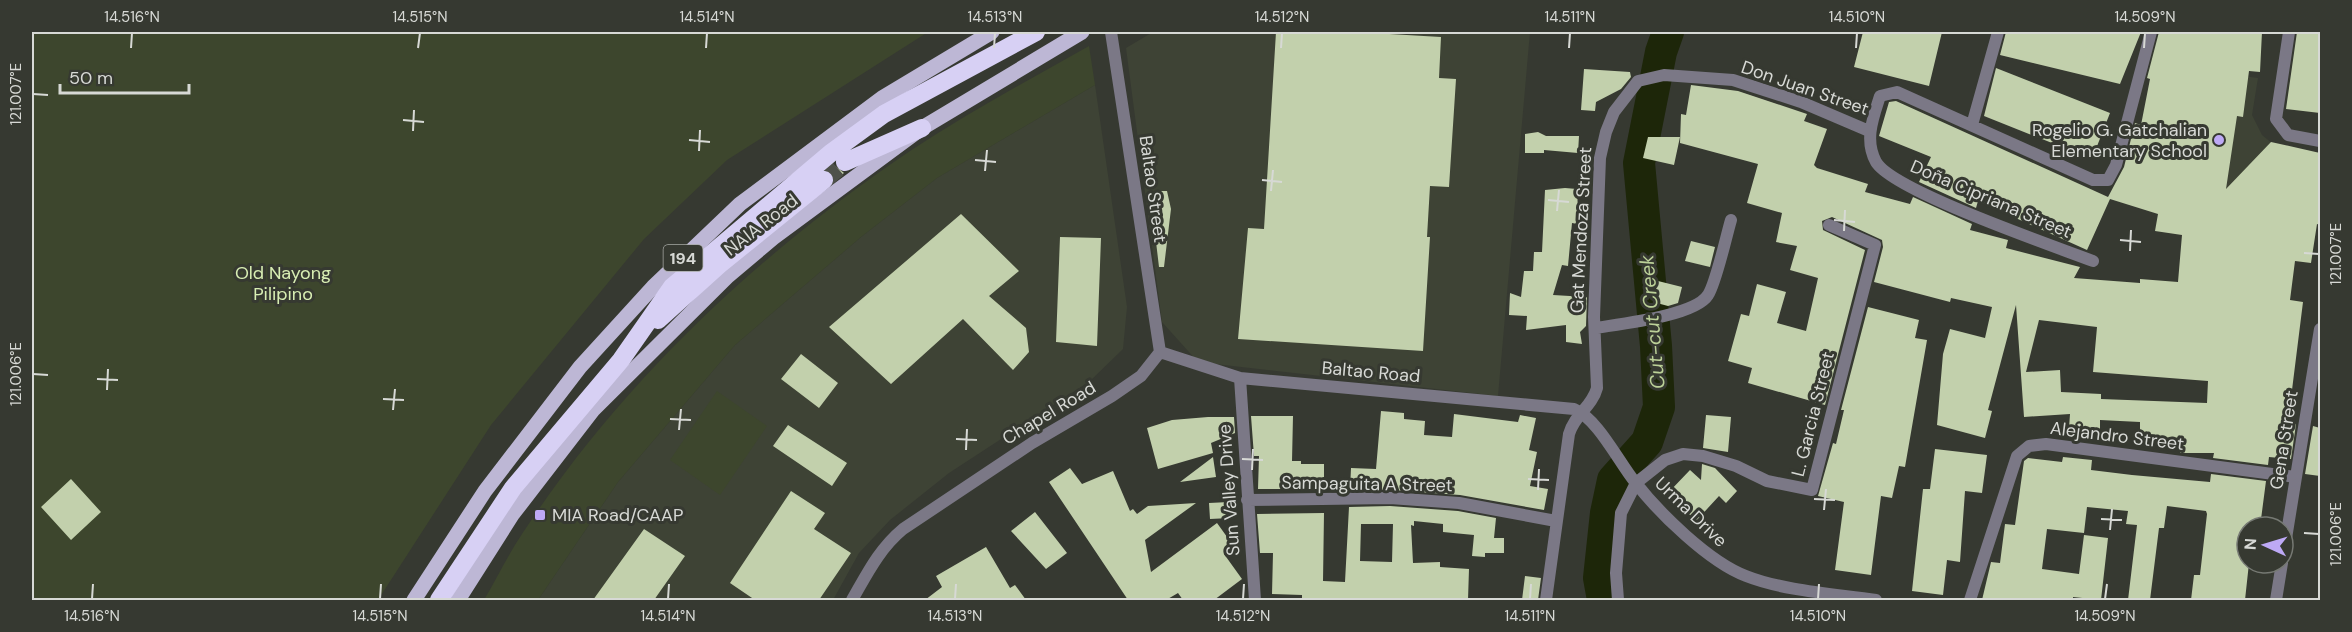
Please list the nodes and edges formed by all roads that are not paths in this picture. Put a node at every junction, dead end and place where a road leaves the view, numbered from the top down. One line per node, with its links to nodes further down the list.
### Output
1 (992, 32): 30 (main road, NAIA Road / 194)
2 (1036, 32): 20 (highway)
3 (1082, 32): 10 (main road, NAIA Road / 194)
4 (1112, 32): 21 (street, Baltao Street)
5 (1998, 32): 9 (street)
6 (2151, 32): 9 (street, Don Juan Street)
7 (2289, 32): 12 (street)
8 (1664, 75): 11 (street, Don Juan Street); 18 (street, Gat Mendoza Street)
9 (1972, 125): 11 (street, Don Juan Street)
10 (922, 128): 13 (highway); 32 (main road, NAIA Road / 194)
11 (1869, 131): 17 (street, Doña Cipriana Street)
12 (2320, 141)
13 (845, 162)
14 (824, 180): 20 (highway)
15 (1731, 220): 18 (street)
16 (1829, 225): 25 (street, L. Garcia Street)
17 (2093, 261)
18 (1595, 328): 23 (street, Gat Mendoza Street)
19 (2320, 329): 24 (street, Gena Street)
20 (639, 337): 31 (highway)
21 (1161, 352): 22 (street, Baltao Road); 33 (street, Chapel Road)
22 (1240, 378): 23 (street, Baltao Road); 26 (street, Sun Valley Drive)
23 (1582, 412): 25 (street, Urma Drive); 28 (street, Gat Mendoza Street)
24 (2296, 477): 27 (street, Gena Street); 38 (street, Alejandro Street)
25 (1636, 483): 36 (street); 37 (street, Urma Drive)
26 (1246, 500): 28 (street, Sampaguita A Street); 34 (street, Sun Valley Drive)
27 (2290, 515)
28 (1556, 521): 35 (street, Gat Mendoza Street)
29 (2280, 575): 39 (street)
30 (414, 600)
31 (439, 600)
32 (459, 600)
33 (852, 600)
34 (1255, 600)
35 (1546, 600)
36 (1618, 600)
37 (1876, 600)
38 (1970, 600)
39 (2276, 600)

